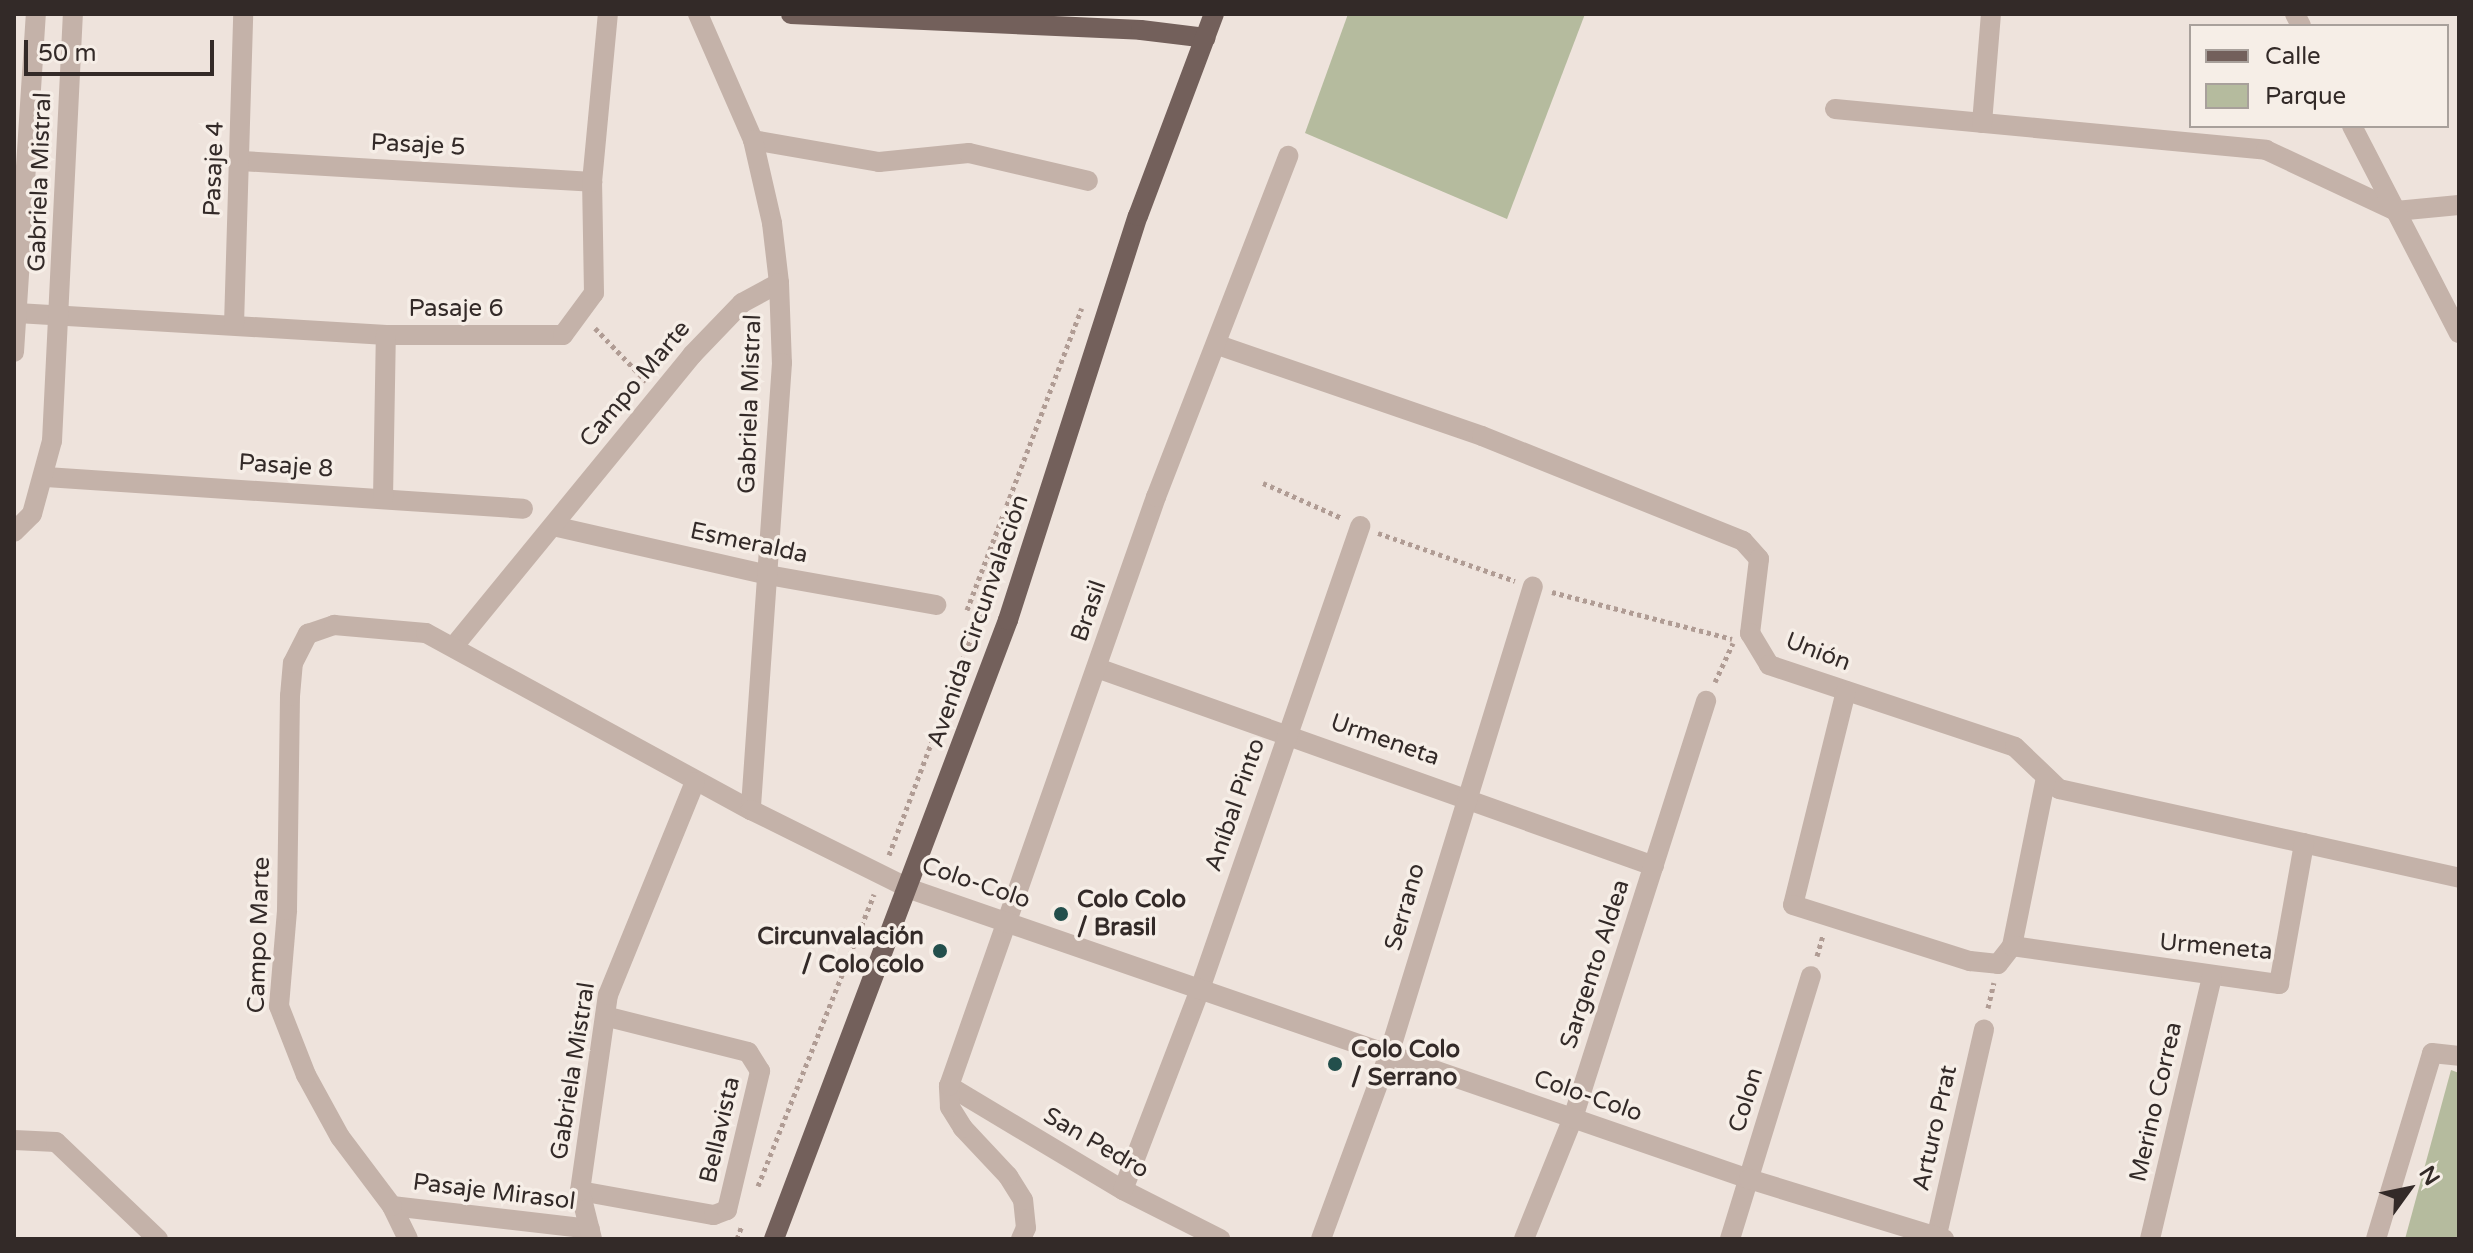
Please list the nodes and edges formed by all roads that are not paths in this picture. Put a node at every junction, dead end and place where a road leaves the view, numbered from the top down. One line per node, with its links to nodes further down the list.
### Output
1 (36, 14): 13 (street, Gabriela Mistral)
2 (73, 14): 24 (street, Gabriela Mistral)
3 (243, 14): 16 (street, Pasaje 4)
4 (608, 14): 18 (street)
5 (698, 14): 14 (street, Gabriela Mistral)
6 (791, 14): 9 (main road)
7 (1214, 14): 9 (main road, Avenida Circunvalación)
8 (1991, 14): 11 (street)
9 (1206, 38): 52 (main road, Avenida Circunvalación)
10 (1835, 109): 11 (street)
11 (1982, 123): 20 (street)
12 (2353, 128): 20 (street)
13 (21, 133): 21 (street, Gabriela Mistral)
14 (753, 140): 17 (street); 22 (street, Gabriela Mistral)
15 (1288, 156): 28 (street, Brasil)
16 (241, 161): 18 (street, Pasaje 5); 25 (street, Pasaje 4)
17 (1088, 181)
18 (592, 182): 27 (street, Pasaje 6)
19 (2459, 205): 20 (street)
20 (2396, 211): 26 (street)
21 (17, 271): 23 (street, Gabriela Mistral)
22 (779, 283): 33 (street, Campo Marte); 36 (street, Gabriela Mistral)
23 (17, 313): 24 (street, Pasaje 6); 29 (street, Gabriela Mistral)
24 (60, 315): 25 (street, Pasaje 6); 30 (street, Gabriela Mistral)
25 (234, 325): 27 (street, Pasaje 6)
26 (2459, 333)
27 (386, 335): 31 (street)
28 (1218, 345): 41 (street, Brasil); 42 (street, Unión)
29 (14, 352)
30 (46, 477): 31 (street, Pasaje 8); 35 (street, Gabriela Mistral)
31 (383, 499): 32 (street, Pasaje 8)
32 (523, 509)
33 (553, 526): 36 (street, Esmeralda); 40 (street, Campo Marte)
34 (1360, 526): 44 (street, Aníbal Pinto)
35 (14, 532)
36 (768, 575): 38 (street, Esmeralda); 48 (street, Gabriela Mistral)
37 (1533, 587): 47 (street, Serrano)
38 (936, 605)
39 (299, 646): 40 (street, Colo-Colo); 68 (street, Campo Marte)
40 (454, 646): 46 (street, Colo-Colo)
41 (1097, 668): 44 (street, Urmeneta); 53 (street, Brasil)
42 (1846, 691): 45 (street, Unión); 54 (street)
43 (1706, 701): 50 (street, Sargento Aldea)
44 (1287, 733): 47 (street, Urmeneta); 57 (street, Aníbal Pinto)
45 (2046, 777): 49 (street, Unión); 54 (street)
46 (695, 782): 48 (street, Colo-Colo); 58 (street, Gabriela Mistral)
47 (1466, 795): 50 (street, Urmeneta); 60 (street, Serrano)
48 (751, 810): 52 (street, Colo-Colo)
49 (2304, 843): 51 (street, Unión); 56 (street, Urmeneta)
50 (1654, 866): 63 (street, Sargento Aldea)
51 (2459, 878)
52 (910, 889): 53 (street, Colo-Colo); 74 (main road, Avenida Circunvalación)
53 (1009, 923): 57 (street, Colo-Colo); 62 (street, Brasil)
54 (2012, 946): 56 (street, Urmeneta)
55 (1811, 976): 65 (street, Colon)
56 (2212, 977): 80 (street, Merino Correa)
57 (1200, 989): 60 (street, Colo-Colo); 66 (street, Aníbal Pinto)
58 (605, 1016): 67 (street, Gabriela Mistral); 69 (street, Bellavista)
59 (1984, 1029): 71 (street, Arturo Prat)
60 (1389, 1054): 63 (street, Colo-Colo); 77 (street, Serrano)
61 (2459, 1056): 81 (street)
62 (949, 1086): 66 (street, San Pedro); 75 (street)
63 (1573, 1118): 65 (street, Colo-Colo); 78 (street, Sargento Aldea)
64 (14, 1140): 72 (street)
65 (1749, 1179): 71 (street, Colo-Colo); 79 (street, Colon)
66 (1123, 1190): 76 (street, San Pedro)
67 (580, 1191): 69 (street, Pasaje Mirasol); 70 (street, Gabriela Mistral)
68 (392, 1206): 70 (street, Pasaje Mirasol); 73 (street, Campo Marte)
69 (738, 1210)
70 (591, 1234)
71 (1939, 1238)
72 (158, 1239)
73 (408, 1239)
74 (774, 1239)
75 (1021, 1239)
76 (1220, 1239)
77 (1321, 1239)
78 (1524, 1239)
79 (1730, 1239)
80 (2150, 1239)
81 (2376, 1239)

